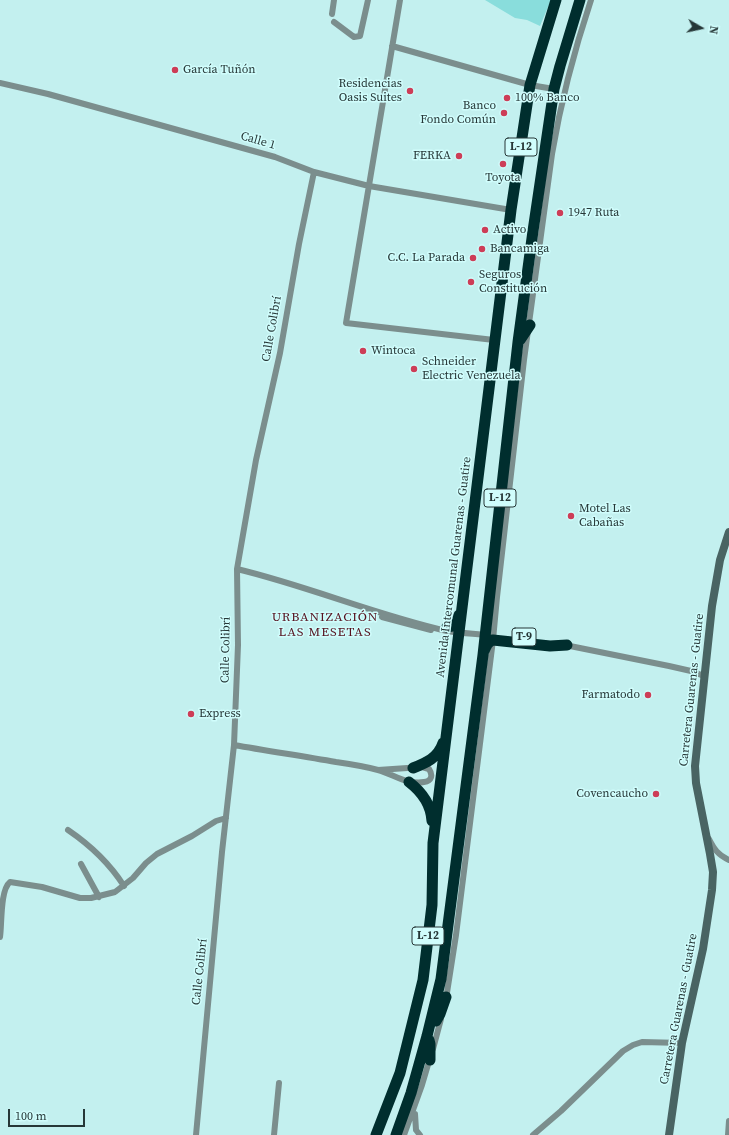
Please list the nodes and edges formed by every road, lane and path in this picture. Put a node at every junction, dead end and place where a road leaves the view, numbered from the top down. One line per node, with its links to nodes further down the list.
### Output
1 (334, 0): 7 (street)
2 (368, 0): 8 (street)
3 (400, 0): 9 (street)
4 (556, 0): 11 (highway, Avenida Intercomunal Guarenas - Guatire / L-12)
5 (580, 0): 12 (highway, L-12)
6 (591, 0): 16 (street, L-12)
7 (332, 14)
8 (334, 22)
9 (392, 46): 11 (street); 14 (street)
10 (0, 83): 13 (street, Calle 1)
11 (530, 85): 12 (street); 15 (highway, Avenida Intercomunal Guarenas - Guatire / L-12)
12 (554, 89): 18 (highway, L-12)
13 (314, 172): 14 (street, Calle 1); 20 (street, Calle Colibrí)
14 (369, 186): 15 (street, Calle 1); 17 (street)
15 (511, 210): 17 (highway, Avenida Intercomunal Guarenas - Guatire / L-12)
16 (530, 325): 18 (highway); 22 (street, L-12)
17 (494, 340): 23 (highway, Avenida Intercomunal Guarenas - Guatire / L-12)
18 (518, 342): 21 (highway, L-12)
19 (729, 532): 32 (main road, Carretera Guarenas - Guatire)
20 (237, 569): 24 (street); 34 (street, Calle Colibrí)
21 (492, 575): 22 (highway); 26 (highway, L-12)
22 (497, 597): 28 (street, L-12)
23 (463, 601): 27 (highway); 31 (highway, Avenida Intercomunal Guarenas - Guatire / L-12)
24 (355, 605): 25 (street); 27 (street)
25 (367, 609): 27 (street); 29 (street)
26 (487, 621): 28 (highway); 30 (highway, L-12)
27 (446, 630): 31 (highway)
28 (493, 636): 29 (highway, T-9); 30 (highway); 47 (street, L-12)
29 (567, 645): 32 (street)
30 (483, 655): 48 (highway, L-12)
31 (456, 661): 33 (highway, Avenida Intercomunal Guarenas - Guatire / L-12)
32 (704, 676): 40 (main road, Carretera Guarenas - Guatire)
33 (446, 731): 35 (highway); 41 (highway, Avenida Intercomunal Guarenas - Guatire / L-12)
34 (234, 745): 36 (street); 38 (street, Calle Colibrí)
35 (413, 768): 36 (street); 37 (street)
36 (378, 770): 37 (street)
37 (409, 782): 41 (highway)
38 (226, 818): 44 (street); 54 (street, Calle Colibrí)
39 (68, 830): 44 (street)
40 (706, 834): 42 (street); 49 (main road, Carretera Guarenas - Guatire)
41 (433, 843): 56 (highway, Avenida Intercomunal Guarenas - Guatire / L-12)
42 (729, 860)
43 (81, 864): 45 (street)
44 (124, 886): 45 (street)
45 (99, 897): 46 (street)
46 (0, 937)
47 (446, 997): 48 (highway); 50 (street, L-12)
48 (428, 1031): 50 (highway); 57 (highway, L-12)
49 (682, 1043): 60 (street); 61 (main road, Carretera Guarenas - Guatire)
50 (430, 1060): 52 (street, L-12)
51 (279, 1083): 55 (street)
52 (416, 1103): 58 (street, L-12); 59 (street)
53 (729, 1120): 62 (street)
54 (196, 1135)
55 (274, 1135)
56 (376, 1135)
57 (396, 1135)
58 (404, 1135)
59 (420, 1135)
60 (533, 1135)
61 (669, 1135)
62 (728, 1135)

